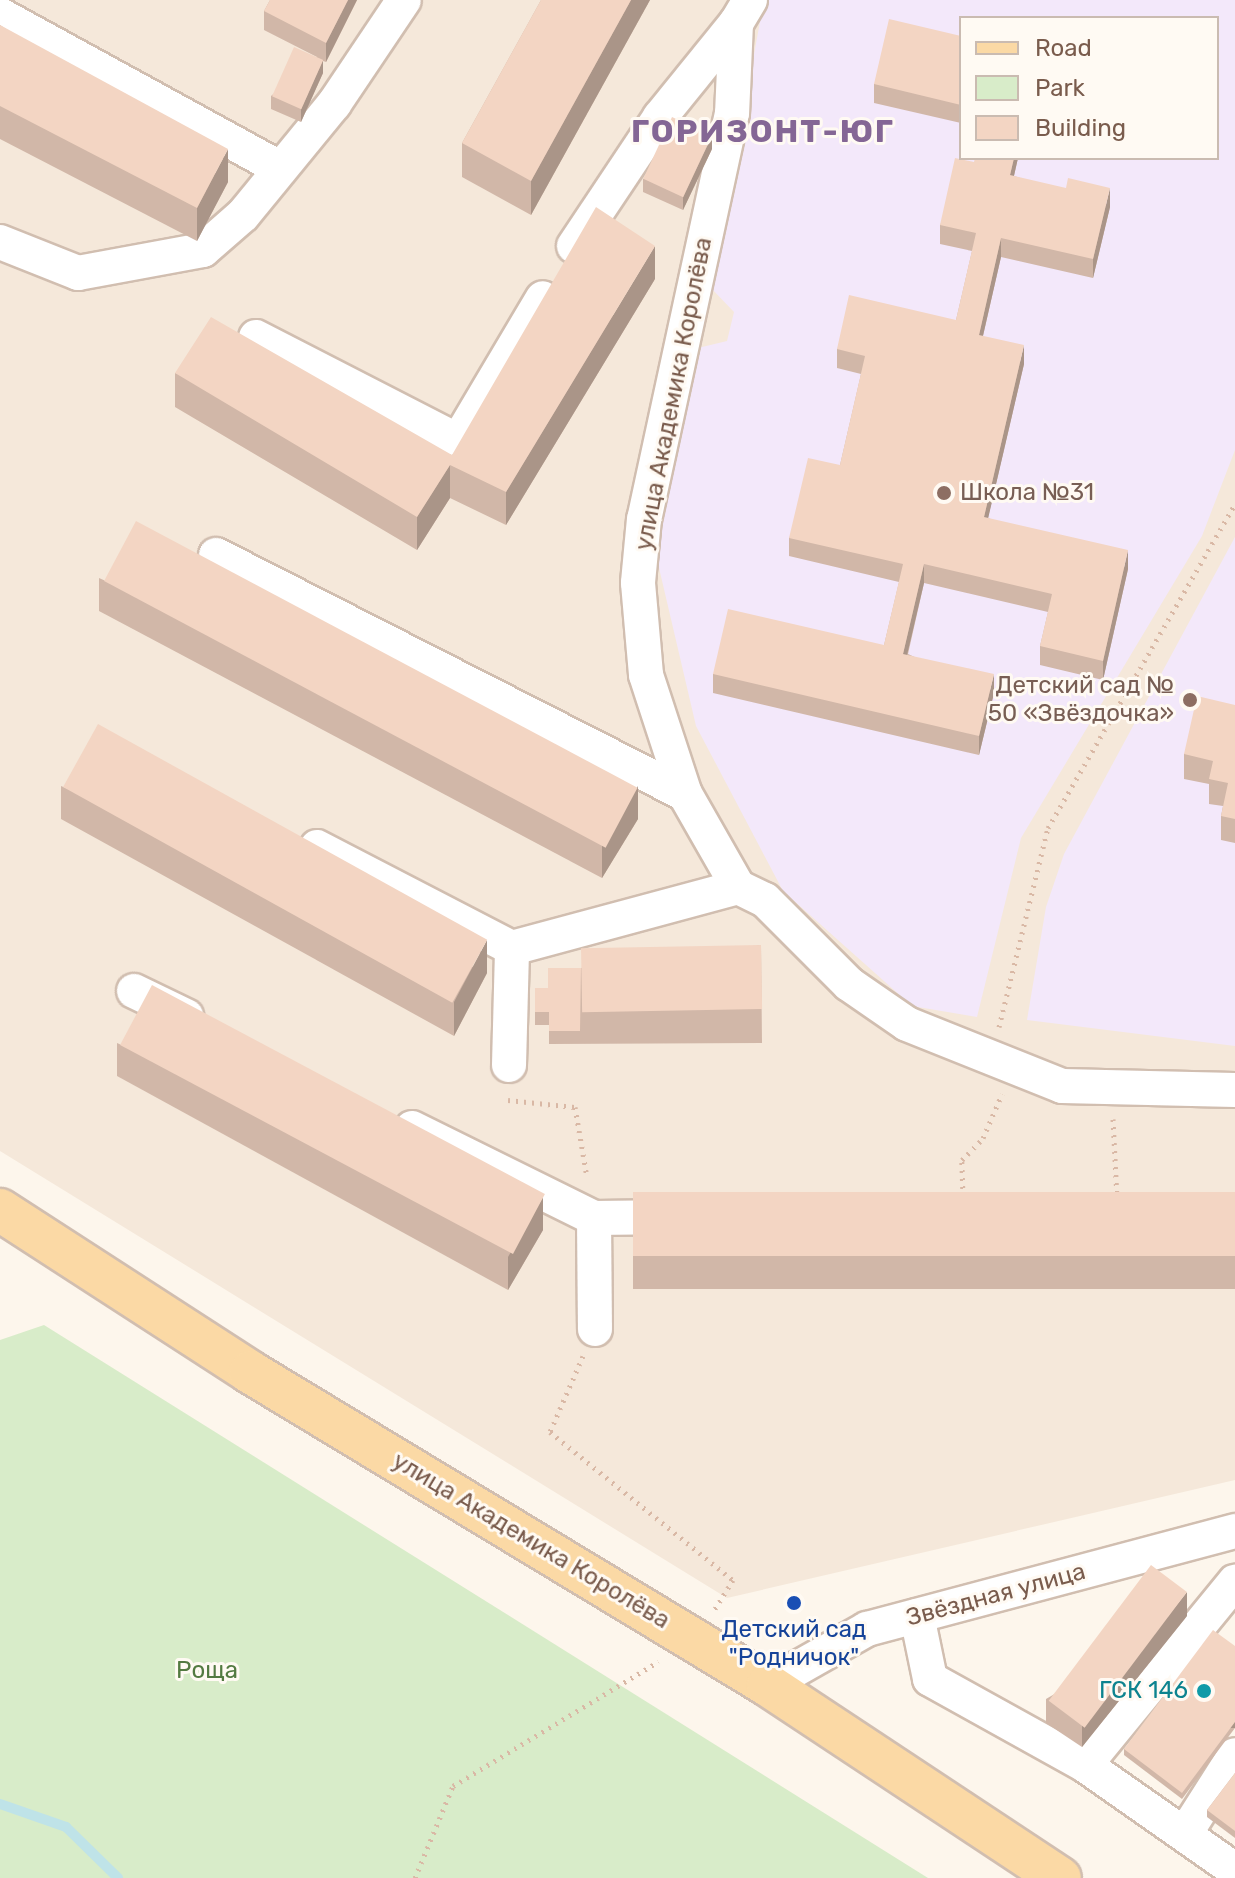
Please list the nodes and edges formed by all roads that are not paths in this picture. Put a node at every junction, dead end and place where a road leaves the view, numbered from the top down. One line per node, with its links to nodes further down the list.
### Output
1 (404, 0): 4 (street)
2 (743, 12): 6 (street); 8 (street, улица Академика Королёва)
3 (0, 15): 4 (street)
4 (280, 168): 5 (street)
5 (0, 242)
6 (256, 337)
7 (216, 555): 8 (street)
8 (685, 794): 10 (street, улица Академика Королёва)
9 (288, 832): 11 (street)
10 (738, 887): 11 (street); 15 (street, улица Академика Королёва)
11 (512, 948): 14 (street)
12 (134, 991): 13 (street)
13 (218, 1032)
14 (509, 1065)
15 (1235, 1090)
16 (385, 1115): 19 (street)
17 (0, 1210): 24 (main road, улица Академика Королёва)
18 (717, 1217): 19 (street)
19 (594, 1218): 20 (street)
20 (595, 1329)
21 (1227, 1542): 23 (street, Звёздная улица)
22 (1235, 1582): 26 (street)
23 (917, 1616): 24 (street, Звёздная улица); 26 (street)
24 (768, 1685): 29 (main road, улица Академика Королёва)
25 (1235, 1755): 27 (street)
26 (1085, 1765): 27 (street)
27 (1186, 1832): 28 (street)
28 (1235, 1870)
29 (1060, 1878)

